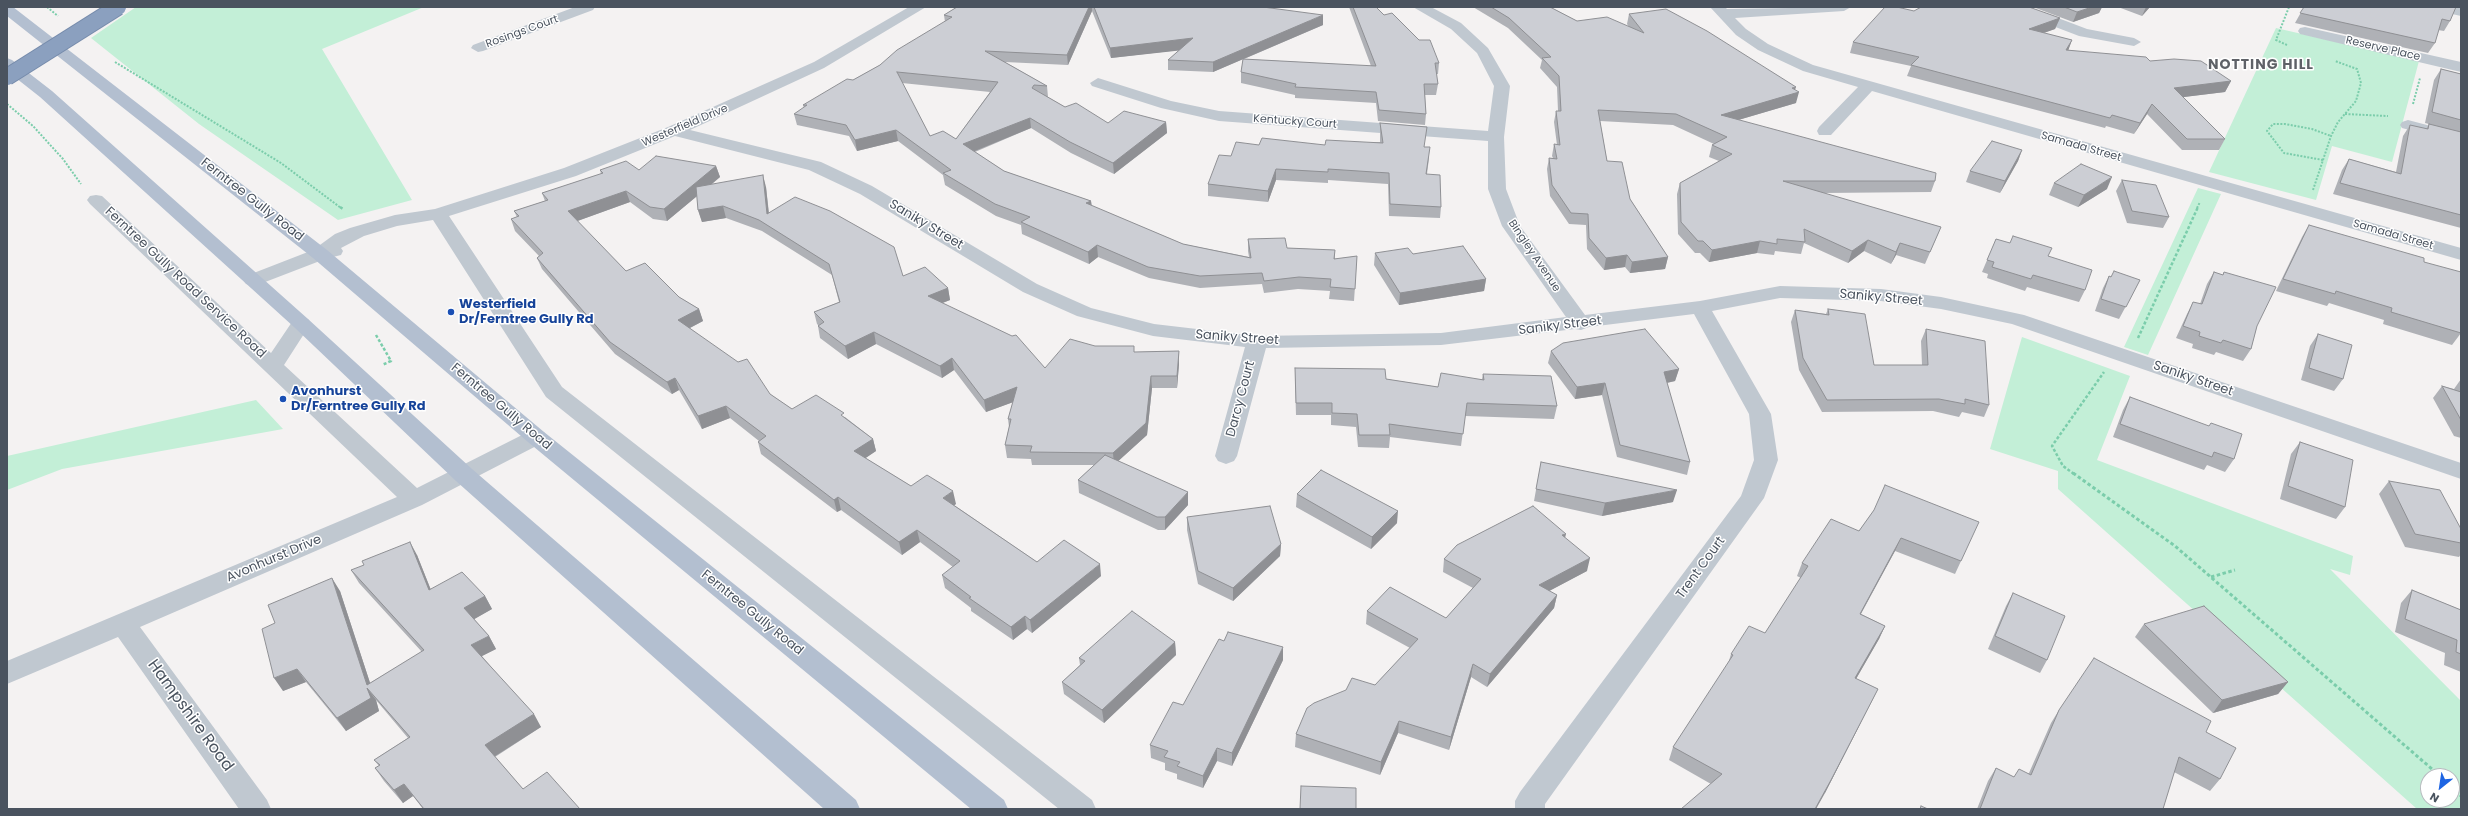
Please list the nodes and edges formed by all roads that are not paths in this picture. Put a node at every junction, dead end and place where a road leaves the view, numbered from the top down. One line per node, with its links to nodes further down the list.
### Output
1 (118, 7): 18 (highway, bridge)
2 (588, 7): 14 (street, Rosings Court)
3 (919, 7): 22 (street, Westerfield Drive)
4 (1420, 7): 24 (street, Bingley Avenue)
5 (1844, 7): 9 (street)
6 (2016, 7): 13 (street)
7 (2439, 7): 11 (street)
8 (7, 9): 28 (main road, Ferntree Gully Road)
9 (1720, 10): 20 (street, Samada Street)
10 (83, 12): 17 (highway)
11 (2461, 12)
12 (2305, 31): 16 (street, Reserve Place)
13 (2134, 42)
14 (478, 48)
15 (7, 63): 30 (main road)
16 (2461, 67)
17 (7, 68)
18 (7, 77)
19 (1098, 84): 24 (street, Kentucky Court)
20 (1867, 87): 23 (street); 29 (street, Samada Street)
21 (2409, 123): 25 (street)
22 (674, 131): 27 (street, Westerfield Drive); 34 (street, Saniky Street)
23 (1825, 131)
24 (1496, 137): 33 (street, Bingley Avenue)
25 (2461, 139)
26 (96, 200): 35 (street, Ferntree Gully Road Service Road)
27 (438, 214): 28 (street, Westerfield Drive); 46 (street)
28 (320, 254): 30 (street, Westerfield Drive); 36 (main road, Ferntree Gully Road)
29 (2461, 254)
30 (253, 280): 32 (main road)
31 (1700, 307): 33 (street, Saniky Street); 38 (street, Saniky Street); 47 (street, Trent Court)
32 (301, 323): 35 (street, Ferntree Gully Road Service Road); 39 (main road)
33 (1581, 324): 34 (street, Saniky Street)
34 (1257, 342): 37 (street, Darcy Court)
35 (274, 366): 40 (street, Ferntree Gully Road Service Road)
36 (536, 437): 39 (street, Avonhurst Drive); 45 (main road, Ferntree Gully Road)
37 (1226, 456)
38 (2461, 471)
39 (464, 475): 40 (street, Avonhurst Drive); 44 (main road)
40 (414, 499): 41 (street, Avonhurst Drive)
41 (123, 624): 42 (street, Avonhurst Drive); 43 (street, Hampshire Road)
42 (7, 673)
43 (256, 809)
44 (846, 809)
45 (993, 809)
46 (1080, 809)
47 (1530, 809)

